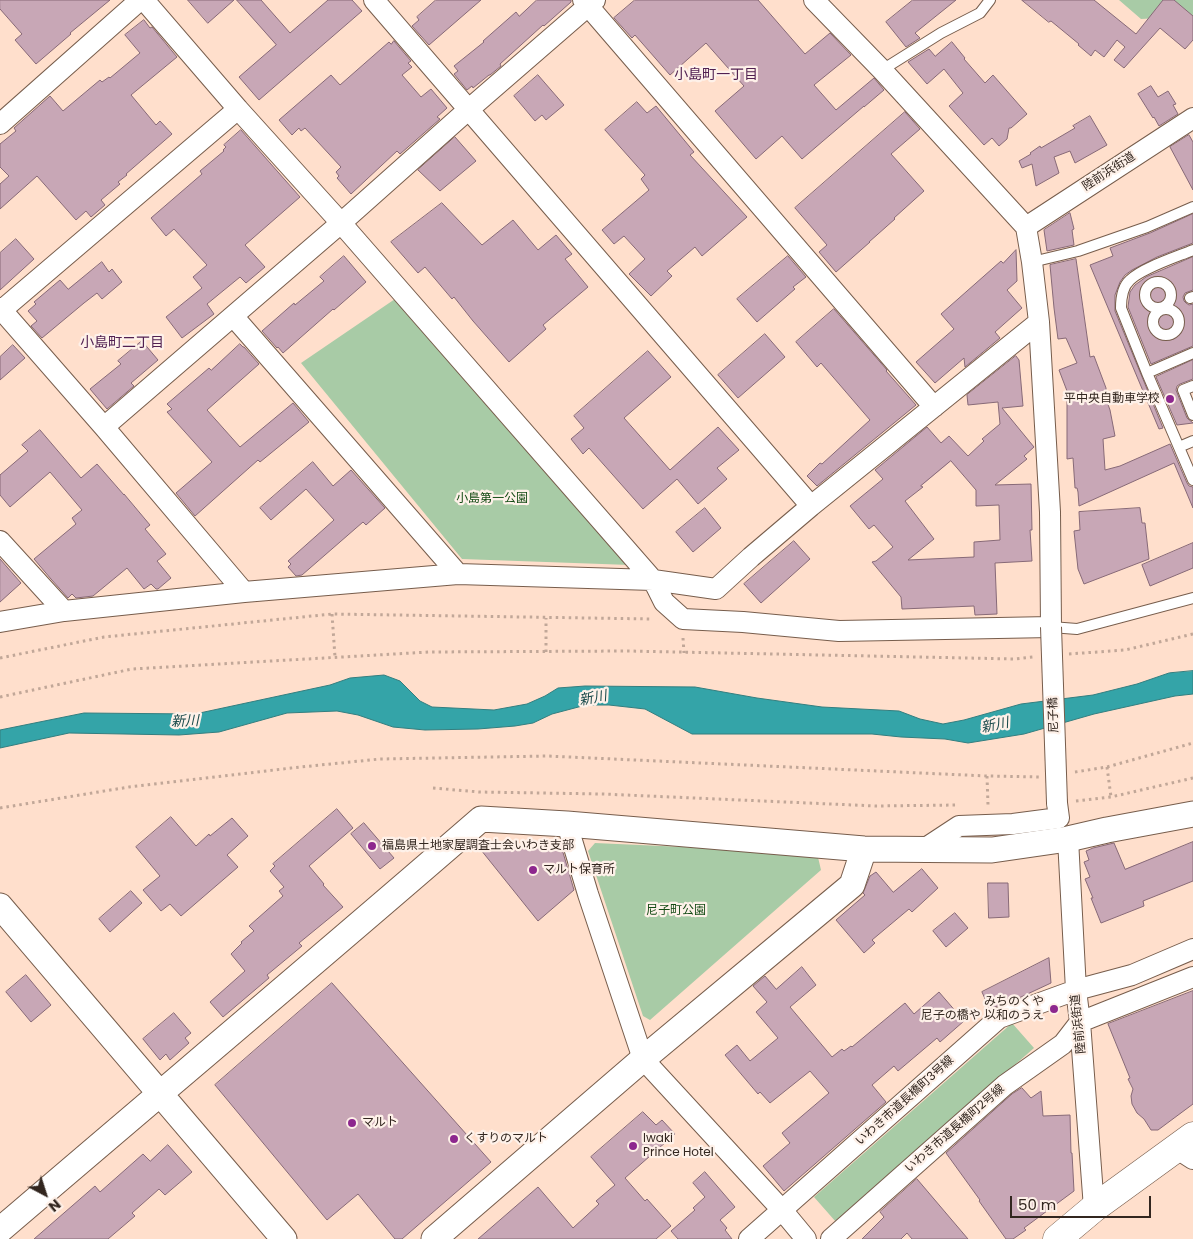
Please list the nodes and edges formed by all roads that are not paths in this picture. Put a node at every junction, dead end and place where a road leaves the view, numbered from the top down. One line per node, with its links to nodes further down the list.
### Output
1 (142, 0): 7 (street); 10 (street)
2 (374, 0): 8 (street)
3 (814, 0): 6 (street)
4 (990, 0): 6 (lane)
5 (588, 2): 8 (street); 24 (street)
6 (882, 70): 13 (street)
7 (238, 109): 12 (street); 18 (street)
8 (468, 110): 12 (street); 30 (street)
9 (1193, 118): 13 (street, 陸前浜街道)
10 (0, 124)
11 (1193, 207): 15 (lane)
12 (341, 223): 19 (street); 33 (street)
13 (1026, 227): 15 (street, 尼子橋)
14 (1193, 250): 16 (lane)
15 (1032, 262): 20 (street, 尼子橋)
16 (1160, 263): 17 (lane); 22 (lane)
17 (1160, 282): 17 (lane)
18 (1, 309): 26 (street)
19 (233, 316): 26 (street); 32 (street)
20 (1039, 322): 24 (street); 38 (street, 尼子橋)
21 (1193, 353): 22 (lane)
22 (1147, 373): 28 (lane)
23 (1193, 386): 25 (lane)
24 (934, 407): 30 (street)
25 (1193, 414)
26 (104, 427): 34 (street)
27 (1193, 442): 28 (lane)
28 (1179, 447): 29 (lane)
29 (1193, 480)
30 (811, 506): 33 (street)
31 (0, 541): 36 (street)
32 (458, 574): 33 (street); 34 (street)
33 (653, 580): 38 (street)
34 (244, 592): 36 (street)
35 (1193, 598): 38 (lane)
36 (64, 611): 37 (street)
37 (0, 622)
38 (1051, 627): 43 (street, 尼子橋, bridge)
39 (1193, 814): 41 (street)
40 (566, 824): 42 (street); 49 (street); 50 (street)
41 (1068, 839): 43 (street); 47 (street, 陸前浜街道)
42 (864, 849): 43 (street); 49 (street)
43 (924, 849)
44 (0, 906): 50 (street)
45 (1193, 949): 47 (street, いわき市道長橋町3号線)
46 (1193, 977): 48 (street)
47 (1076, 990): 48 (street, 陸前浜街道); 53 (street, いわき市道長橋町3号線)
48 (1080, 1022): 52 (street, 陸前浜街道); 60 (street, いわき市道長橋町2号線)
49 (644, 1059): 53 (street); 57 (street)
50 (160, 1093): 54 (street); 56 (street)
51 (1187, 1148): 52 (main road)
52 (1094, 1208): 55 (main road)
53 (782, 1210): 58 (street, いわき市道長橋町3号線); 59 (street)
54 (0, 1230)
55 (1058, 1238)
56 (284, 1239)
57 (434, 1239)
58 (749, 1239)
59 (806, 1239)
60 (831, 1239)

